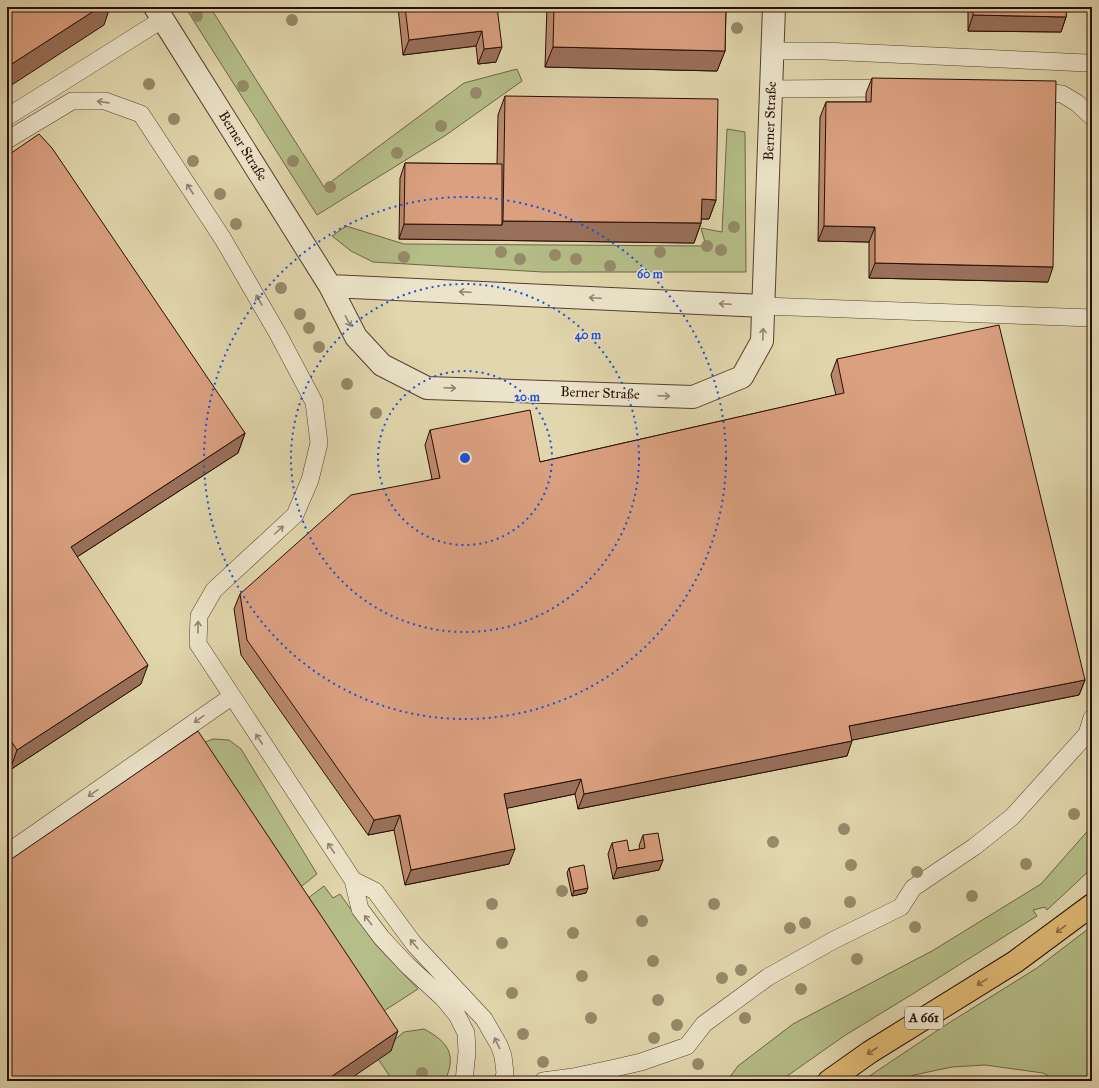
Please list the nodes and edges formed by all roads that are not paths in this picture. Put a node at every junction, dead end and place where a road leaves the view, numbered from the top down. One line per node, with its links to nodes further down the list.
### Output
1 (774, 7): 3 (street, Berner Straße)
2 (159, 13): 8 (lane); 11 (street, Berner Straße)
3 (772, 52): 4 (lane); 5 (street, Berner Straße)
4 (1087, 63)
5 (771, 89): 6 (lane); 12 (street, Berner Straße)
6 (909, 89)
7 (1018, 90): 9 (lane)
8 (7, 117)
9 (1092, 117)
10 (7, 140): 14 (lane, one-way to 10)
11 (330, 286): 12 (street, one-way to 11); 12 (street, Berner Straße, one-way to 12)
12 (764, 306): 13 (lane)
13 (1092, 318)
14 (231, 697): 16 (lane, one-way to 16); 17 (lane, one-way to 14)
15 (1092, 718): 21 (lane)
16 (7, 853)
17 (353, 880): 19 (lane, one-way to 17); 20 (lane, one-way to 17)
18 (1092, 905): 22 (highway, A 661, one-way to 22)
19 (464, 1081)
20 (503, 1081)
21 (543, 1081)
22 (829, 1081)

